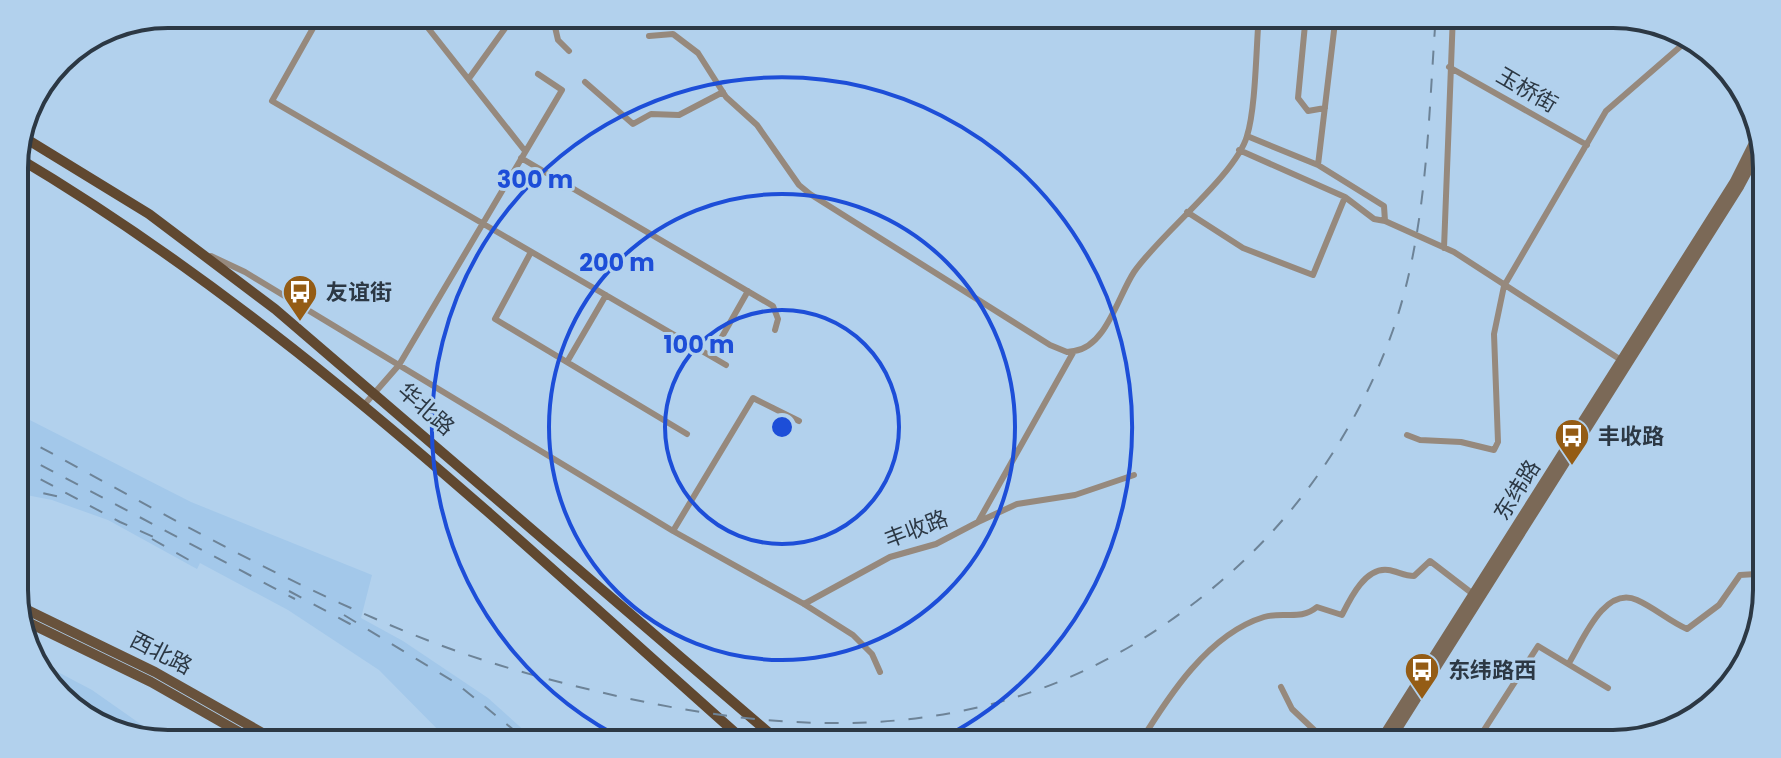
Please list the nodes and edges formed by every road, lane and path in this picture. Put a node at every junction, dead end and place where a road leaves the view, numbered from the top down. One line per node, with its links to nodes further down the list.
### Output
1 (313, 28): 31 (street)
2 (429, 28): 14 (street)
3 (505, 28): 14 (street)
4 (555, 28): 11 (street)
5 (1258, 28): 18 (street, 丰收路)
6 (1305, 28): 17 (street)
7 (1334, 28): 17 (street)
8 (1452, 28): 12 (street)
9 (649, 36): 16 (street)
10 (1681, 46): 20 (street)
11 (569, 51)
12 (1449, 67): 20 (street, 玉桥街); 32 (street)
13 (538, 74): 23 (street)
14 (470, 77): 23 (street)
15 (585, 82): 16 (street)
16 (723, 92): 39 (street)
17 (1325, 108): 27 (street)
18 (1247, 136): 22 (street, 丰收路); 27 (street)
19 (31, 141): 33 (highway, 华北路)
20 (1587, 145): 35 (street)
21 (1751, 147): 42 (main road, 东纬路)
22 (1239, 150): 28 (street); 29 (street, 丰收路)
23 (525, 151): 24 (street)
24 (521, 158): 31 (street); 36 (street)
25 (1753, 162): 42 (main road, 东纬路)
26 (28, 164): 46 (highway, 华北路)
27 (1318, 165): 30 (street)
28 (1345, 197): 29 (street); 30 (street)
29 (1187, 212): 39 (street, 丰收路)
30 (1385, 221): 32 (street)
31 (482, 224): 34 (street); 43 (street)
32 (1444, 248): 35 (street)
33 (198, 251): 43 (street); 45 (highway, 华北路)
34 (531, 252): 37 (street); 41 (street)
35 (1504, 286): 42 (street); 49 (street)
36 (748, 291): 38 (street); 40 (street)
37 (606, 295): 40 (street); 41 (street)
38 (775, 330)
39 (1074, 351): 51 (street, 丰收路)
40 (711, 356): 44 (street)
41 (567, 362): 48 (street)
42 (1625, 362): 54 (main road, 东纬路); 69 (main road, 东纬路)
43 (399, 365): 45 (street); 52 (street)
44 (726, 365)
45 (376, 392): 46 (street); 65 (highway, 华北路)
46 (364, 405): 64 (highway, 华北路)
47 (799, 421): 52 (street)
48 (687, 434)
49 (1407, 435)
50 (1134, 475): 51 (street)
51 (978, 522): 55 (street, 丰收路)
52 (673, 531): 55 (street)
53 (1753, 574): 58 (street)
54 (1473, 594): 66 (street); 68 (main road, 东纬路)
55 (804, 604): 59 (street)
56 (30, 611): 63 (main road, 西北路)
57 (33, 625): 62 (main road, 西北路)
58 (1569, 663): 61 (street); 70 (street)
59 (880, 672)
60 (1281, 687): 67 (street)
61 (1608, 688)
62 (235, 730)
63 (257, 730)
64 (732, 730)
65 (766, 730)
66 (1149, 730)
67 (1314, 730)
68 (1387, 730)
69 (1397, 730)
70 (1484, 730)

